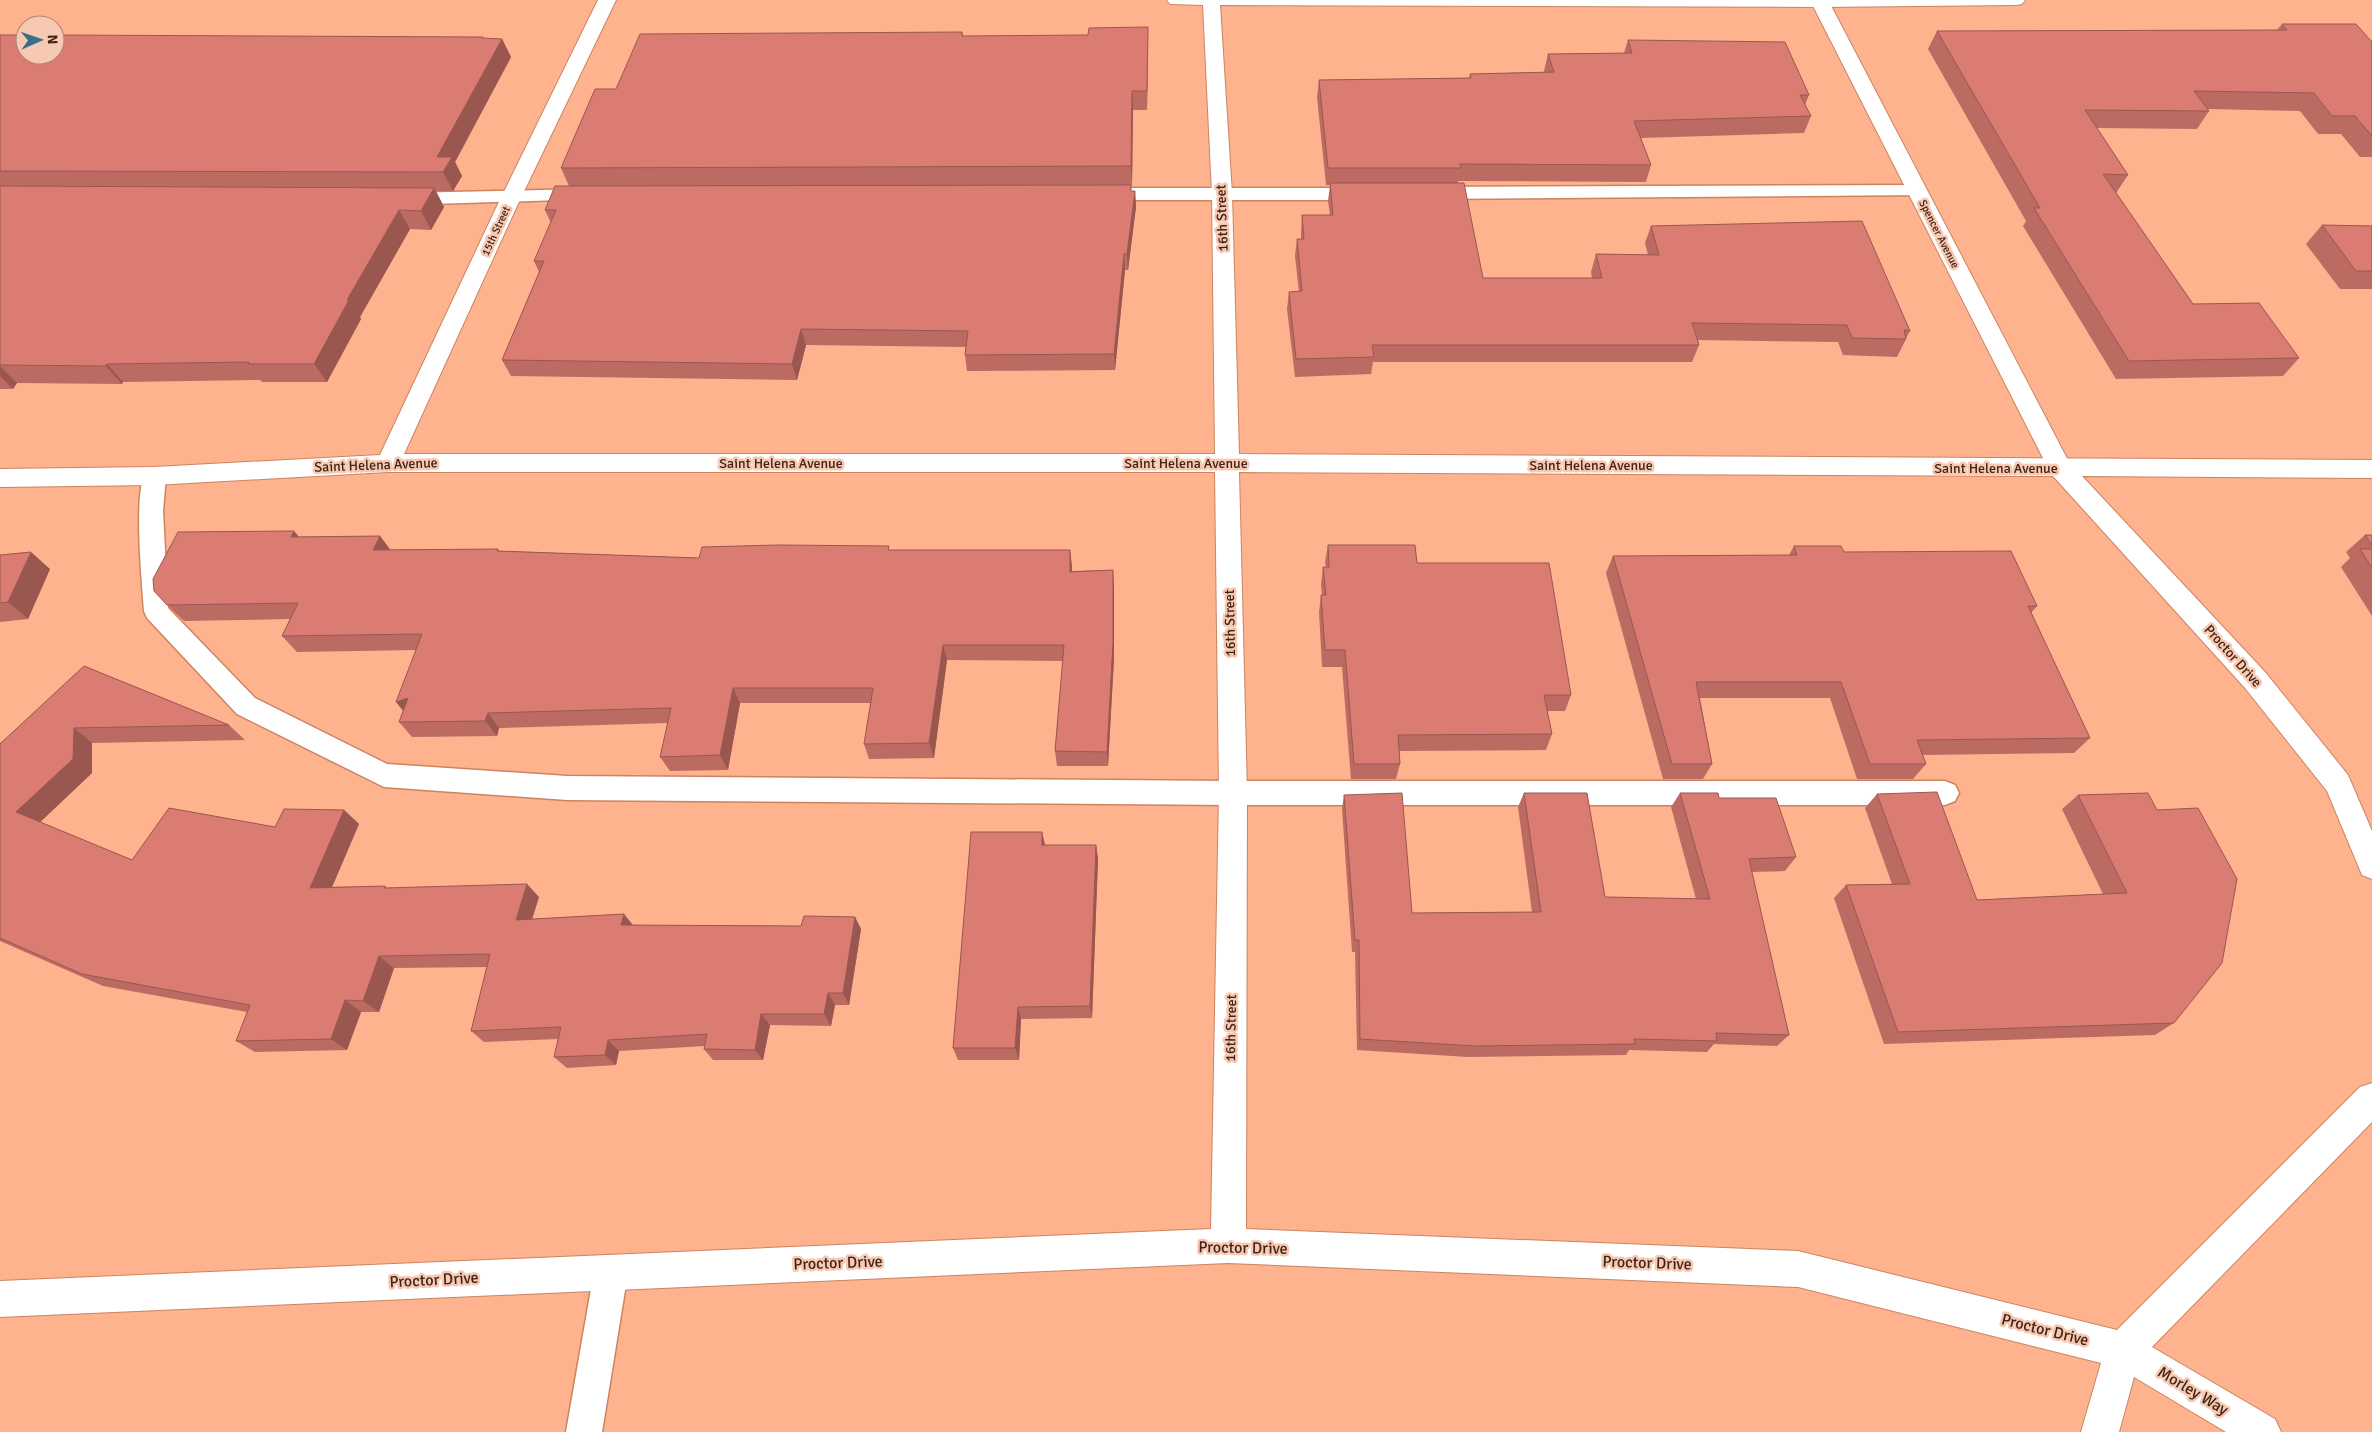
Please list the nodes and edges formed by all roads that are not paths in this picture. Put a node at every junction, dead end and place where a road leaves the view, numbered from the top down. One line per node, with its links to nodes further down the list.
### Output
1 (606, 0): 11 (street, 15th Street)
2 (1176, 0): 3 (street)
3 (1211, 0): 5 (street); 9 (street, 16th Street)
4 (2016, 0): 5 (street)
5 (1819, 1): 6 (street, Spencer Avenue)
6 (1917, 191): 7 (lane); 16 (street, Spencer Avenue)
7 (1410, 193)
8 (1082, 194): 9 (lane)
9 (1222, 194): 10 (lane); 15 (street, 16th Street)
10 (1381, 194)
11 (513, 195): 12 (lane); 13 (lane); 14 (street, 15th Street)
12 (603, 195)
13 (384, 198)
14 (388, 463): 15 (street, Saint Helena Avenue); 18 (street, Saint Helena Avenue)
15 (1227, 463): 16 (street, Saint Helena Avenue); 20 (street, 16th Street)
16 (2060, 468): 17 (street, Saint Helena Avenue); 22 (street, Proctor Drive)
17 (2372, 469)
18 (154, 476): 19 (street, Saint Helena Avenue); 20 (lane)
19 (0, 478)
20 (1233, 793): 21 (lane); 24 (street, 16th Street)
21 (1945, 793)
22 (2372, 866)
23 (2372, 1099): 27 (street)
24 (1228, 1246): 25 (street, Proctor Drive); 27 (street, Proctor Drive)
25 (611, 1272): 26 (street, Proctor Drive); 28 (lane)
26 (0, 1300)
27 (2123, 1350): 29 (street); 30 (street, Morley Way)
28 (584, 1432)
29 (2100, 1432)
30 (2262, 1432)

